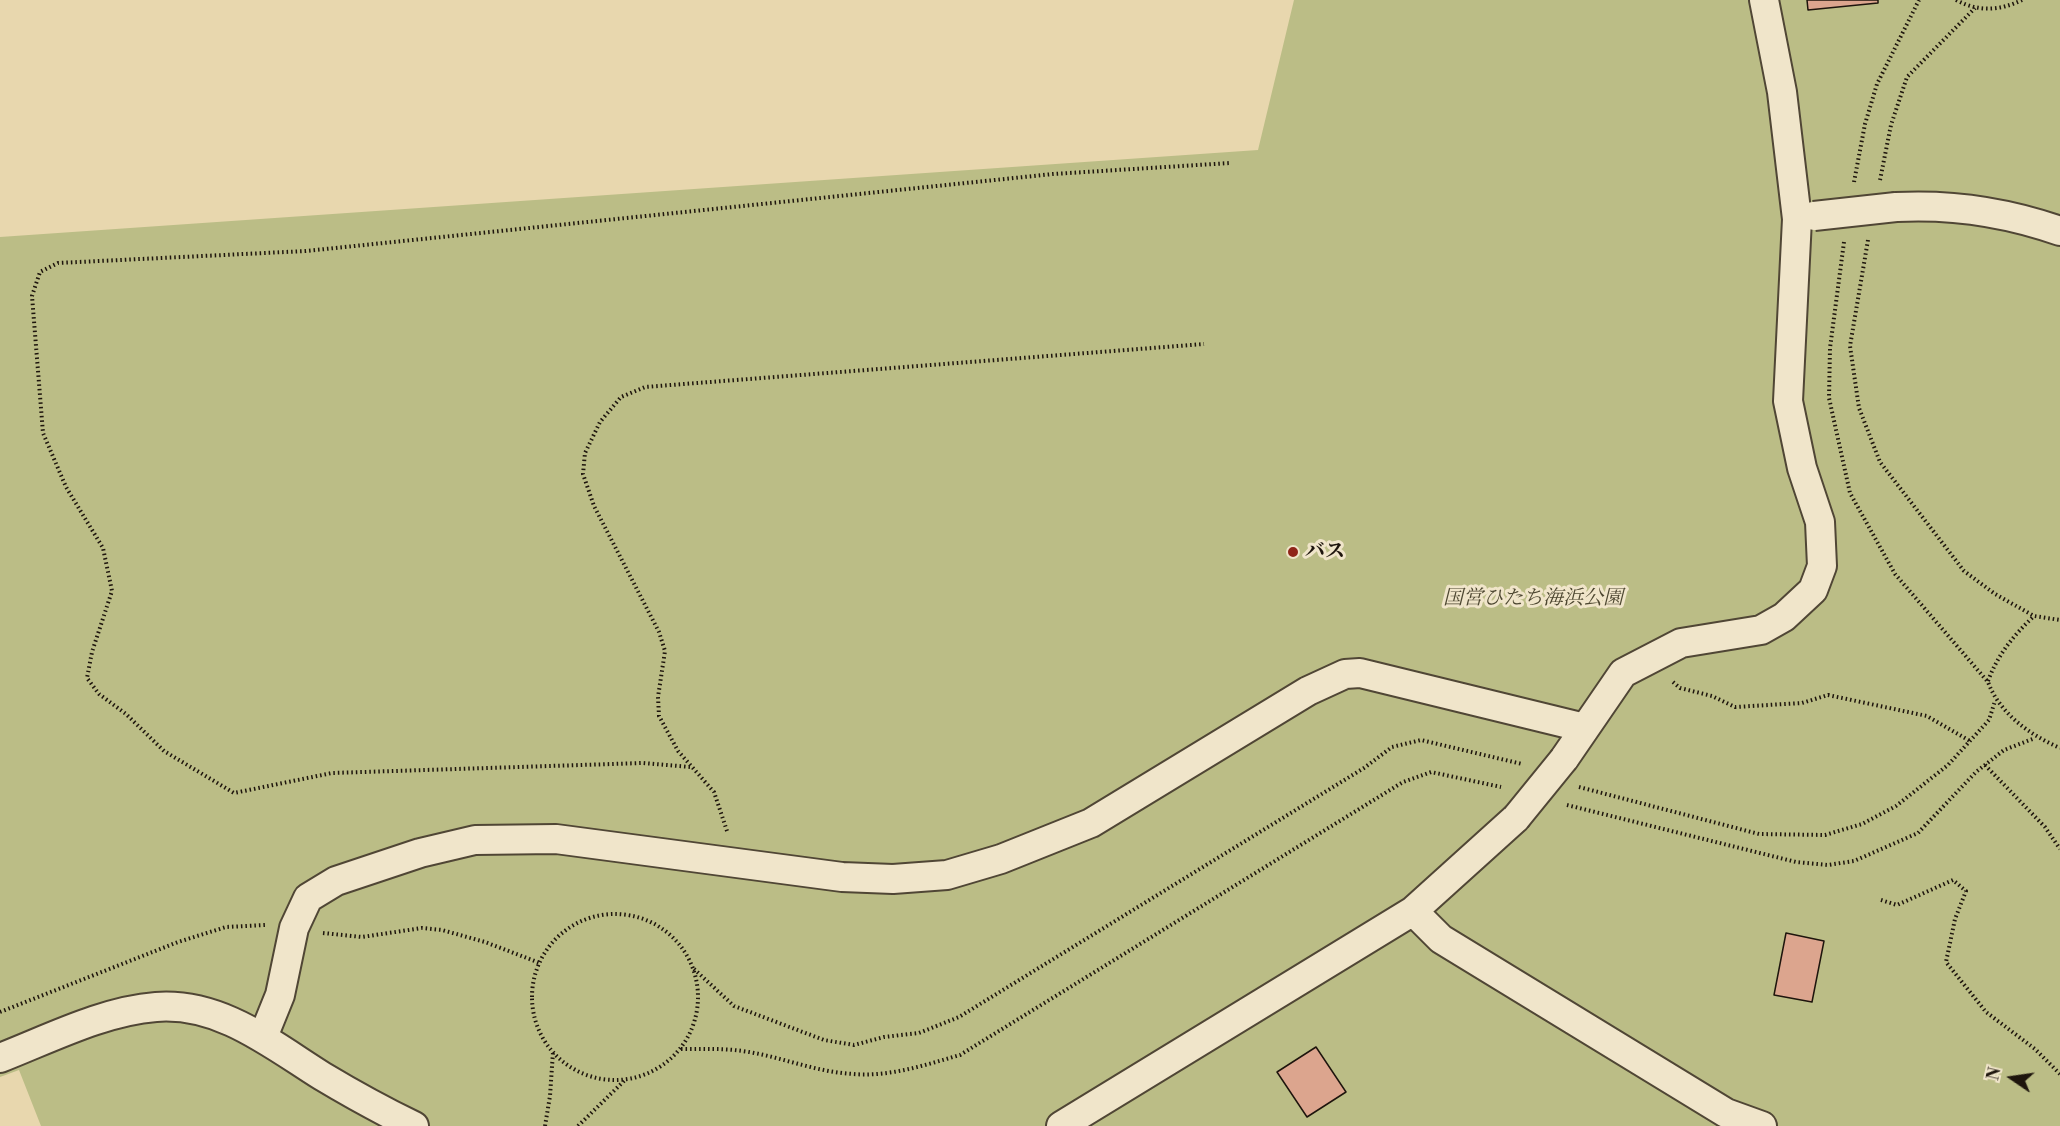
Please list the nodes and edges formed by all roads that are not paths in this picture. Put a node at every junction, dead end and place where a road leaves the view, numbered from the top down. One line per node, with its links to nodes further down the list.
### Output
1 (1764, 0): 2 (street)
2 (1806, 218): 3 (street, bridge); 4 (street)
3 (2060, 231)
4 (1585, 728): 5 (street, bridge); 6 (street)
5 (1413, 911): 9 (street); 10 (street)
6 (263, 1037): 7 (street); 8 (street)
7 (0, 1058)
8 (414, 1126)
9 (1061, 1126)
10 (1762, 1126)

